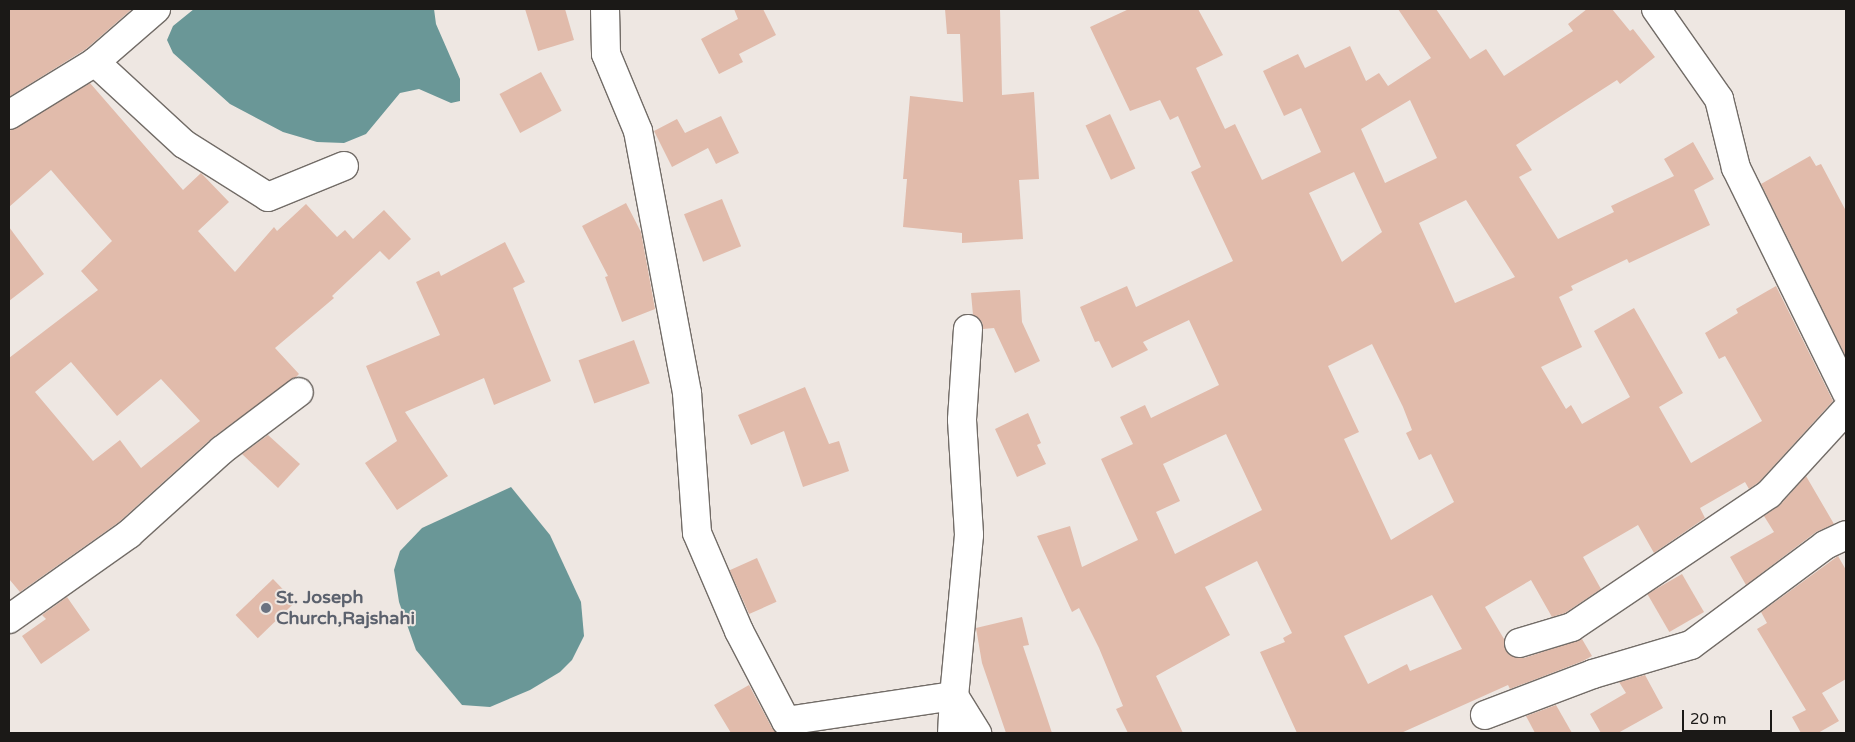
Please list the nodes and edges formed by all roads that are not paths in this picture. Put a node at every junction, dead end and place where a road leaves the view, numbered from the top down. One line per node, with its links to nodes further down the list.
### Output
1 (156, 9): 4 (street)
2 (606, 9): 14 (street)
3 (1656, 9): 9 (street)
4 (95, 62): 5 (street); 6 (street)
5 (9, 115)
6 (344, 166)
7 (968, 329): 14 (street)
8 (298, 392): 12 (street)
9 (1846, 392)
10 (1846, 410): 13 (street)
11 (1846, 535): 15 (street)
12 (9, 619)
13 (1519, 643)
14 (954, 696): 16 (street); 17 (street)
15 (1485, 716)
16 (952, 733)
17 (977, 733)

